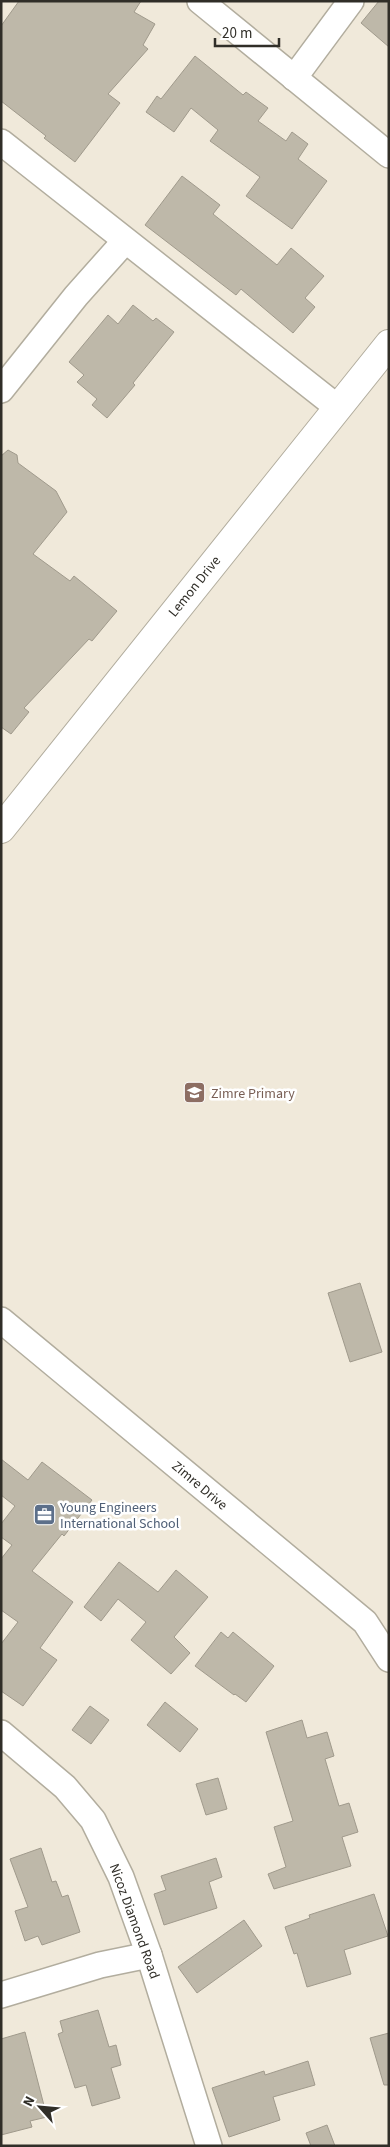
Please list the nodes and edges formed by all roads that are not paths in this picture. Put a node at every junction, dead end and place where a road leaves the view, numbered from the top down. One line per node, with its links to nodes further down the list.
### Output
1 (200, 1): 3 (street)
2 (351, 1): 3 (street)
3 (294, 78): 5 (street)
4 (1, 142): 6 (street)
5 (389, 155)
6 (125, 240): 8 (street); 9 (street)
7 (389, 344): 9 (street, Lemon Drive)
8 (1, 390)
9 (337, 407): 10 (street, Lemon Drive)
10 (1, 829)
11 (1, 1320): 12 (street, Zimre Drive)
12 (389, 1660)
13 (1, 1733): 14 (street, Nicoz Diamond Road)
14 (149, 1955): 15 (street); 16 (street, Nicoz Diamond Road)
15 (1, 1994)
16 (209, 2146)

